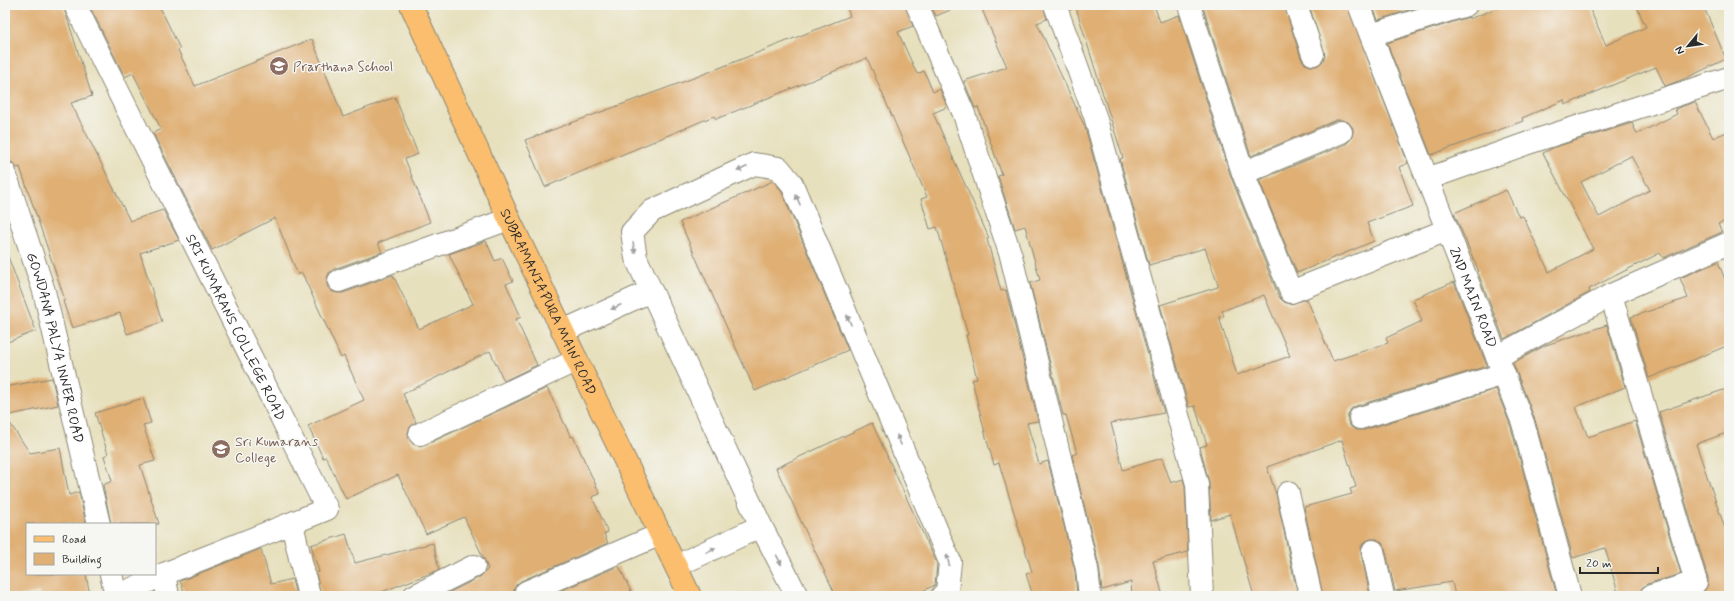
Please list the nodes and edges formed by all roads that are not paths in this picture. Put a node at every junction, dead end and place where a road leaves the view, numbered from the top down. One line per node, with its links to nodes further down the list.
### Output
1 (75, 5): 29 (street, SRI KUMARANS COLLEGE ROAD)
2 (411, 5): 16 (main road, SUBRAMANIAPURA MAIN ROAD)
3 (918, 5): 45 (street)
4 (1055, 5): 46 (street)
5 (1189, 5): 13 (street)
6 (1296, 5): 10 (street)
7 (1359, 5): 9 (street, 2ND MAIN ROAD)
8 (1466, 5): 9 (street)
9 (1371, 35): 15 (street, 2ND MAIN ROAD)
10 (1313, 54)
11 (1729, 78): 15 (street)
12 (1341, 132): 13 (street)
13 (1242, 173): 17 (street)
14 (5, 174): 28 (street, GOWDANA PALYA INNER ROAD)
15 (1428, 179): 17 (street, 2ND MAIN ROAD)
16 (509, 219): 19 (street); 22 (main road, SUBRAMANIAPURA MAIN ROAD)
17 (1447, 230): 24 (street, 2ND MAIN ROAD)
18 (1729, 243): 21 (street)
19 (339, 280)
20 (651, 291): 22 (street, one-way to 22); 30 (street); 44 (street, one-way to 20)
21 (1611, 295): 24 (street); 50 (street)
22 (563, 331): 23 (main road, SUBRAMANIAPURA MAIN ROAD)
23 (577, 360): 26 (street); 31 (main road, SUBRAMANIAPURA MAIN ROAD)
24 (1501, 366): 25 (street); 49 (street, 2ND MAIN ROAD)
25 (1360, 418)
26 (420, 434)
27 (1288, 493): 47 (street)
28 (99, 523)
29 (292, 524): 35 (street, SRI KUMARANS COLLEGE ROAD); 41 (street)
30 (761, 526): 34 (street, one-way to 30); 43 (street, one-way to 43)
31 (661, 534): 34 (main road, SUBRAMANIAPURA MAIN ROAD); 37 (street)
32 (1373, 552): 48 (street)
33 (474, 566): 38 (street)
34 (676, 566): 42 (main road, SUBRAMANIAPURA MAIN ROAD)
35 (164, 574): 39 (street, SRI KUMARANS COLLEGE ROAD); 40 (street)
36 (111, 575): 39 (street)
37 (526, 592)
38 (423, 594)
39 (117, 596)
40 (168, 596)
41 (309, 596)
42 (690, 596)
43 (797, 596)
44 (942, 596)
45 (1090, 596)
46 (1202, 596)
47 (1311, 596)
48 (1383, 596)
49 (1570, 596)
50 (1651, 596)

